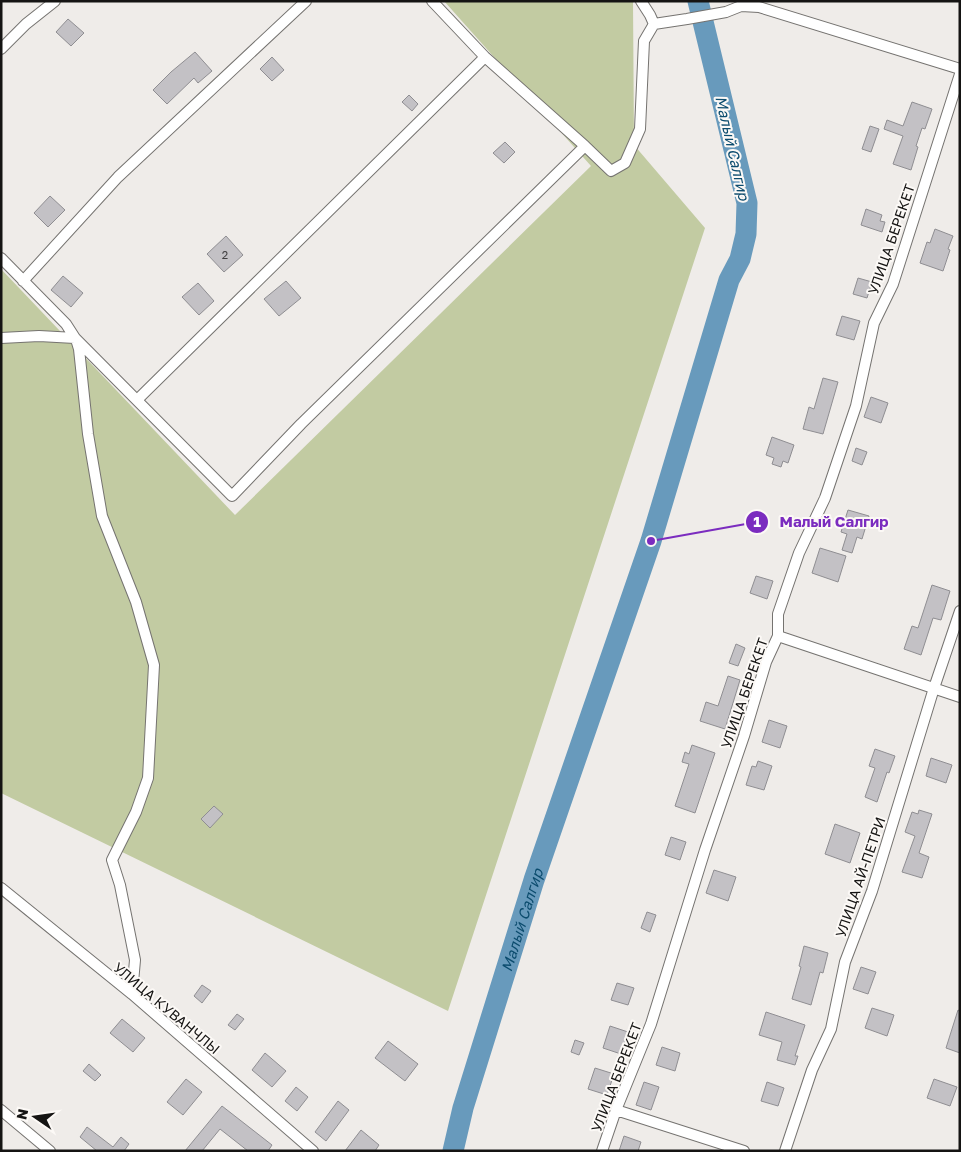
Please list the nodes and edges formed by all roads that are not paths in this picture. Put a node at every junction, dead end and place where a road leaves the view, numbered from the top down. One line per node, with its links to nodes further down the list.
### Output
1 (55, 1): 6 (street)
2 (306, 1): 12 (street)
3 (432, 1): 7 (street)
4 (640, 1): 5 (street)
5 (654, 24): 8 (street); 10 (street)
6 (1, 49)
7 (485, 57): 10 (street); 15 (street)
8 (960, 69)
9 (960, 74): 17 (street, УЛИЦА БЕРЕКЕТ)
10 (585, 146): 15 (street)
11 (1, 258): 12 (street)
12 (23, 281): 14 (street)
13 (1, 338): 14 (street)
14 (75, 338): 15 (street); 21 (street)
15 (137, 400)
16 (960, 611): 18 (street, УЛИЦА АЙ-ПЕТРИ)
17 (778, 636): 18 (street); 23 (street, УЛИЦА БЕРЕКЕТ)
18 (934, 688): 19 (street); 28 (street, УЛИЦА АЙ-ПЕТРИ)
19 (960, 696)
20 (1, 888): 21 (street, УЛИЦА КУВАНЧЛЫ)
21 (132, 994): 25 (street, УЛИЦА КУВАНЧЛЫ)
22 (1, 1110): 24 (street)
23 (616, 1110): 26 (street, УЛИЦА БЕРЕКЕТ); 27 (street)
24 (50, 1151)
25 (313, 1151)
26 (602, 1151)
27 (744, 1151)
28 (785, 1151)

